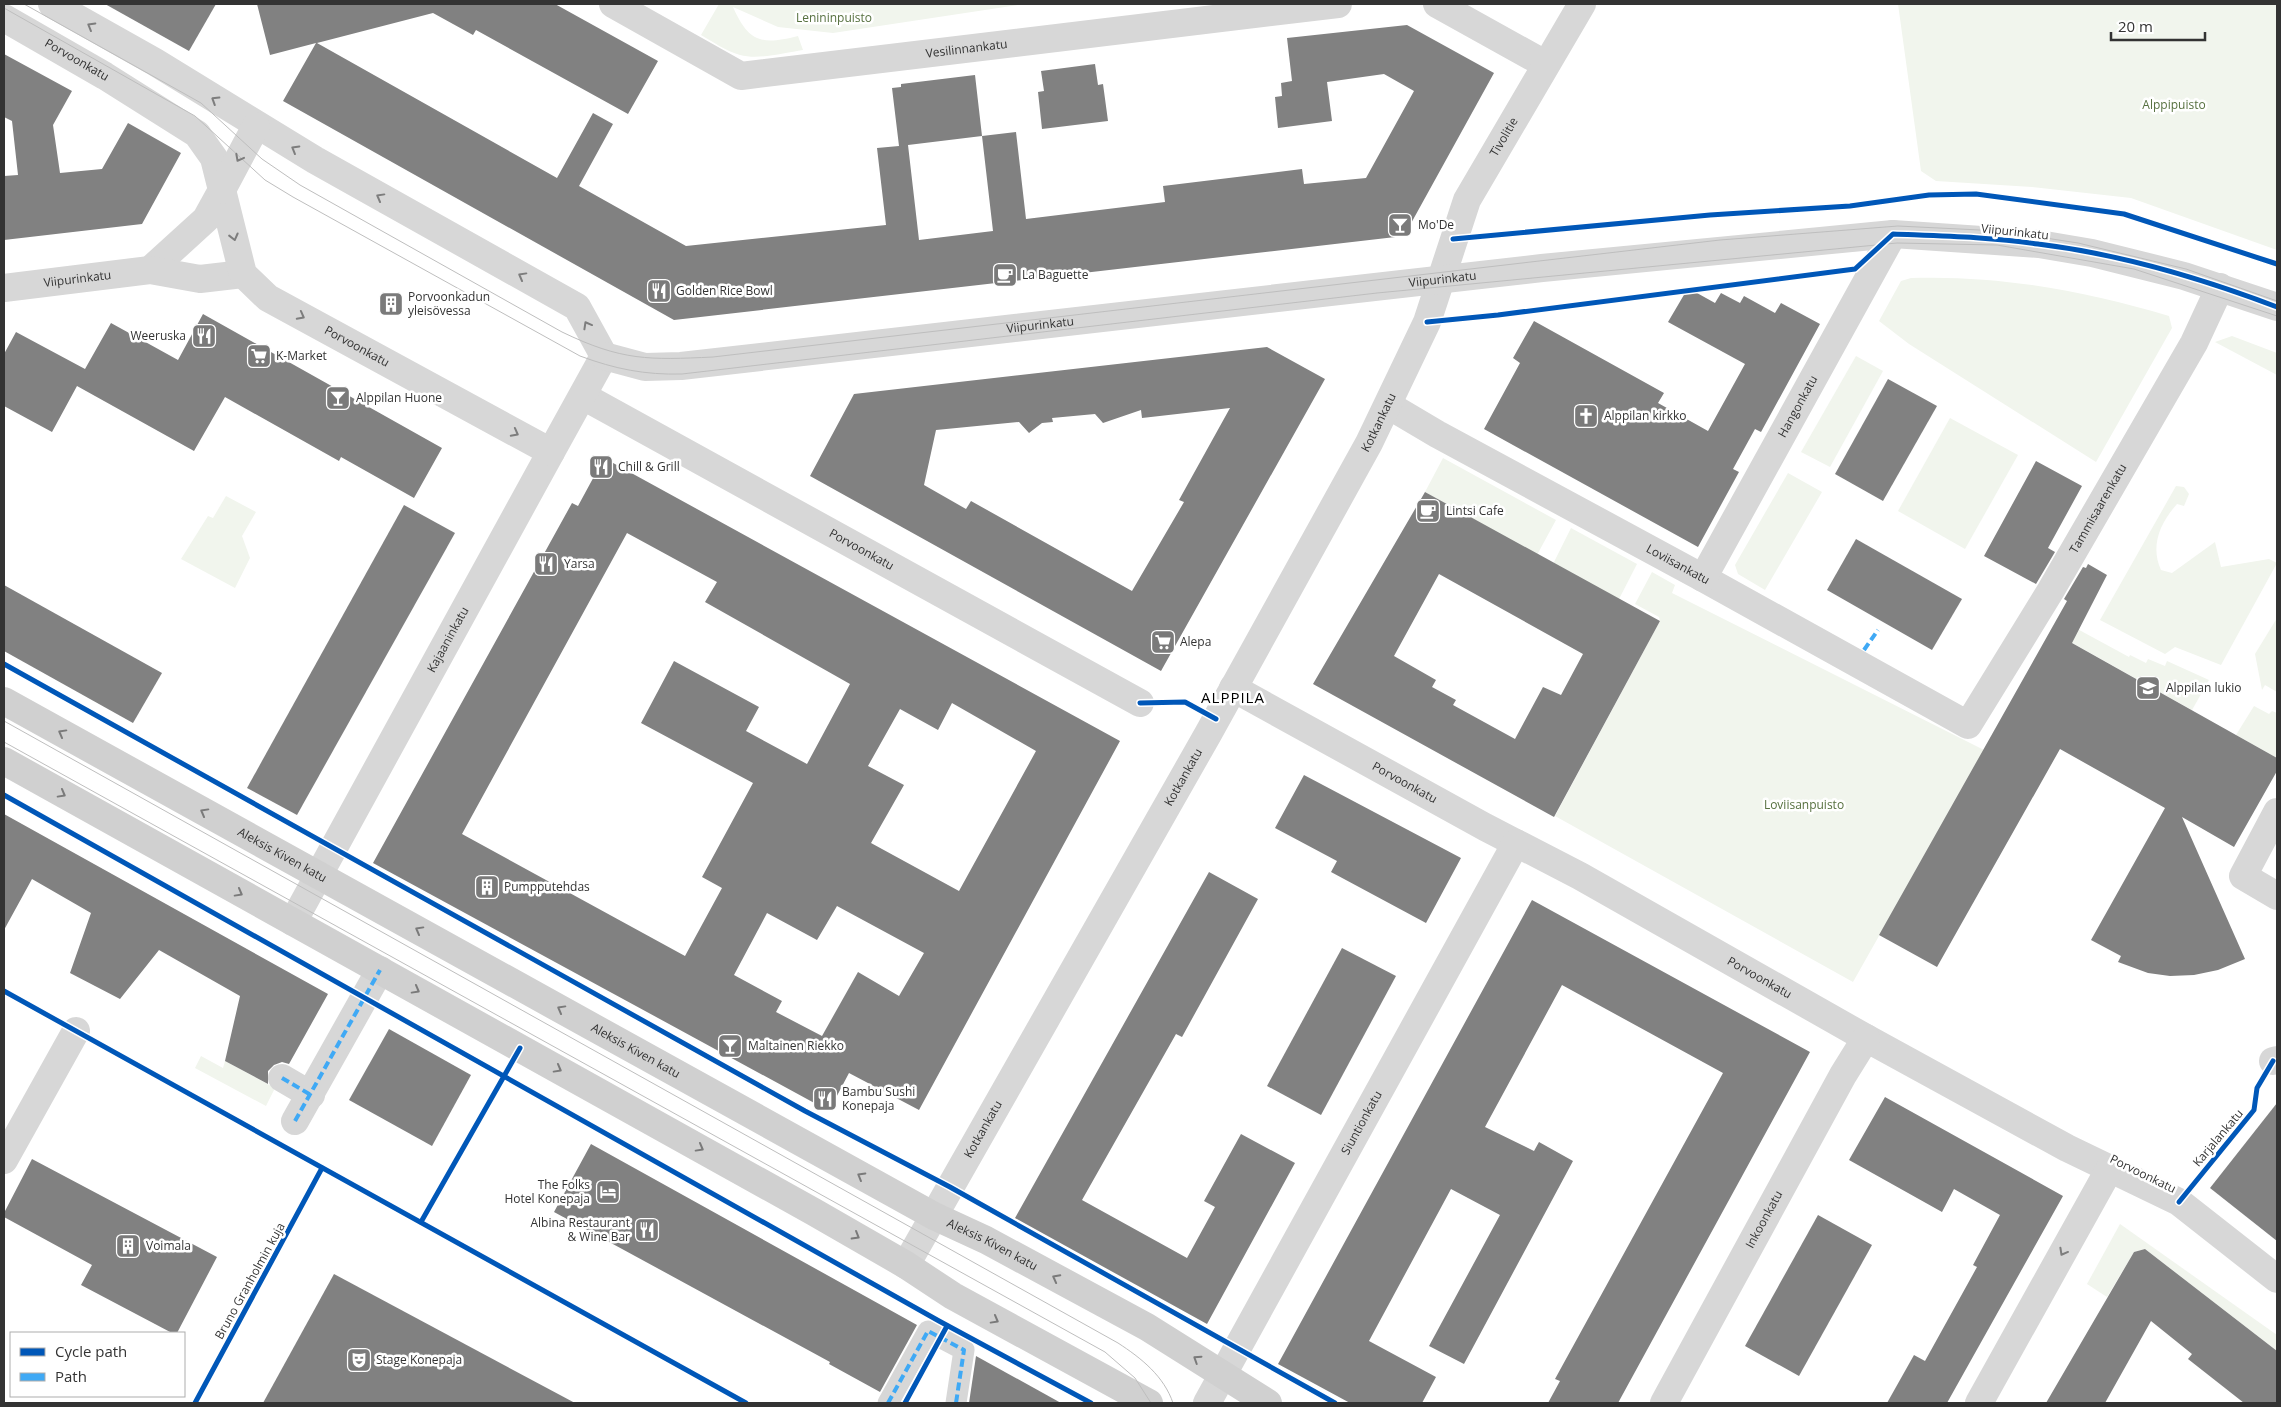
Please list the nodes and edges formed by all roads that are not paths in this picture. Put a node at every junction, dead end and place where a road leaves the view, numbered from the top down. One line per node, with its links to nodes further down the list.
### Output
1 (52, 4): 8 (street, one-way to 1)
2 (612, 4): 3 (street, Vesilinnankatu)
3 (1338, 4)
4 (1437, 4): 7 (street)
5 (1582, 4): 7 (street, Tivolitie)
6 (4, 18): 9 (street, Porvoonkatu)
7 (1545, 64): 13 (street, Tivolitie)
8 (256, 126): 9 (street, one-way to 9); 17 (street, one-way to 8)
9 (222, 190): 11 (street); 12 (street, Porvoonkatu, one-way to 12)
10 (1893, 234): 13 (street, Viipurinkatu); 14 (street, Viipurinkatu); 21 (street, Hangonkatu)
11 (150, 270): 12 (street, Viipurinkatu); 15 (street, Viipurinkatu)
12 (243, 274): 20 (street, Porvoonkatu, one-way to 20)
13 (1442, 279): 17 (street, Viipurinkatu); 19 (street, Kotkankatu)
14 (2220, 287): 16 (street, Viipurinkatu); 25 (street, Tammisaarenkatu)
15 (4, 288)
16 (2277, 307)
17 (604, 356): 18 (street, Kajaaninkatu)
18 (583, 396): 20 (street, Kajaaninkatu); 24 (street, Porvoonkatu)
19 (1388, 405): 21 (street, Loviisankatu); 22 (street, Kotkankatu)
20 (551, 452): 29 (street, Kajaaninkatu)
21 (1703, 578): 25 (street, Loviisankatu)
22 (1233, 688): 28 (street, Porvoonkatu); 40 (street, Kotkankatu)
23 (4, 701): 29 (main road, Aleksis Kiven katu, one-way to 23)
24 (1140, 703)
25 (1968, 725)
26 (4, 762): 31 (main road, one-way to 31)
27 (2277, 812): 30 (street)
28 (1516, 843): 34 (street, Porvoonkatu); 43 (street, Siuntionkatu)
29 (318, 875): 31 (street, Kajaaninkatu); 40 (main road, Aleksis Kiven katu, one-way to 29)
30 (2277, 896)
31 (293, 922): 32 (main road)
32 (380, 970): 36 (street); 41 (main road, one-way to 41)
33 (76, 1031): 38 (street)
34 (1866, 1038): 39 (street, Porvoonkatu); 49 (street, Inkoonkatu)
35 (282, 1078): 36 (street)
36 (311, 1095): 37 (street)
37 (295, 1122)
38 (4, 1160)
39 (2110, 1168): 42 (street, Porvoonkatu); 50 (street, one-way to 50)
40 (934, 1216): 41 (street, Kotkankatu); 43 (main road, Aleksis Kiven katu, one-way to 40)
41 (906, 1265): 46 (main road, one-way to 46)
42 (2277, 1280)
43 (1222, 1375): 47 (street, Siuntionkatu); 48 (main road, Aleksis Kiven katu)
44 (888, 1403): 45 (street)
45 (956, 1403)
46 (1148, 1403)
47 (1207, 1403)
48 (1268, 1403)
49 (1664, 1403)
50 (1979, 1403)

